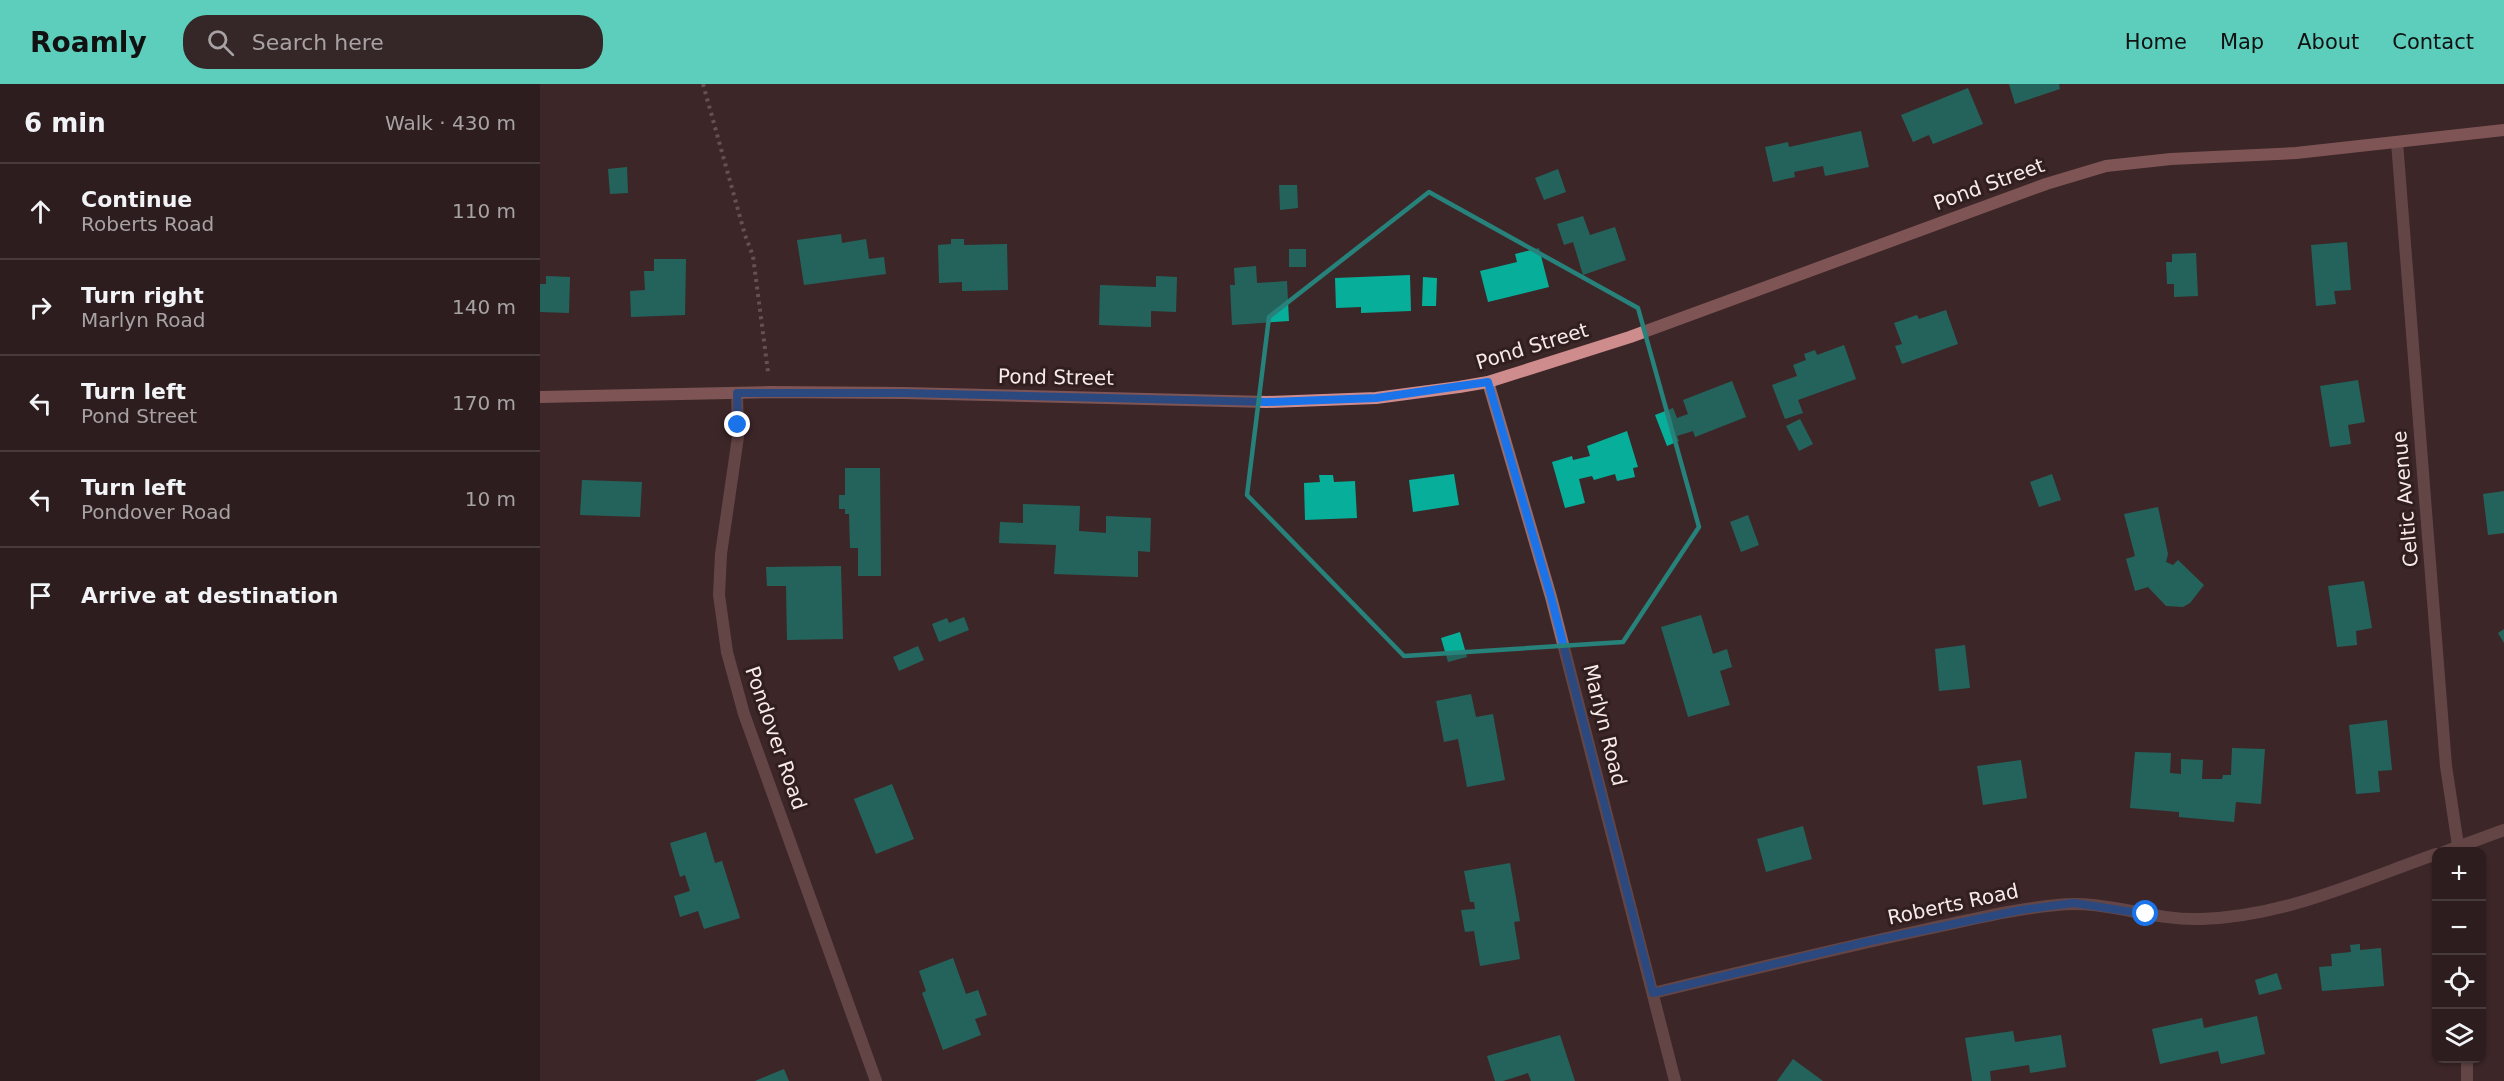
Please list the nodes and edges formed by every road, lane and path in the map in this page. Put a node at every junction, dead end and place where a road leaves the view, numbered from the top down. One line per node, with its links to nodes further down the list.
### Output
1 (703, 84): 5 (path)
2 (2504, 130): 3 (street, Pond Street)
3 (2397, 142): 4 (street, Pond Street); 9 (street, Celtic Avenue)
4 (1488, 382): 5 (street, Pond Street); 12 (street, Marlyn Road)
5 (770, 392): 6 (street, Pond Street)
6 (737, 393): 7 (street, Pond Street); 14 (street, Pondover Road)
7 (540, 397)
8 (2504, 830): 10 (street)
9 (2459, 847)
10 (2464, 847)
11 (2432, 855): 12 (street, Roberts Road)
12 (1653, 993): 15 (street, Marlyn Road)
13 (2467, 1063): 16 (street)
14 (876, 1081)
15 (1675, 1081)
16 (2467, 1081)

